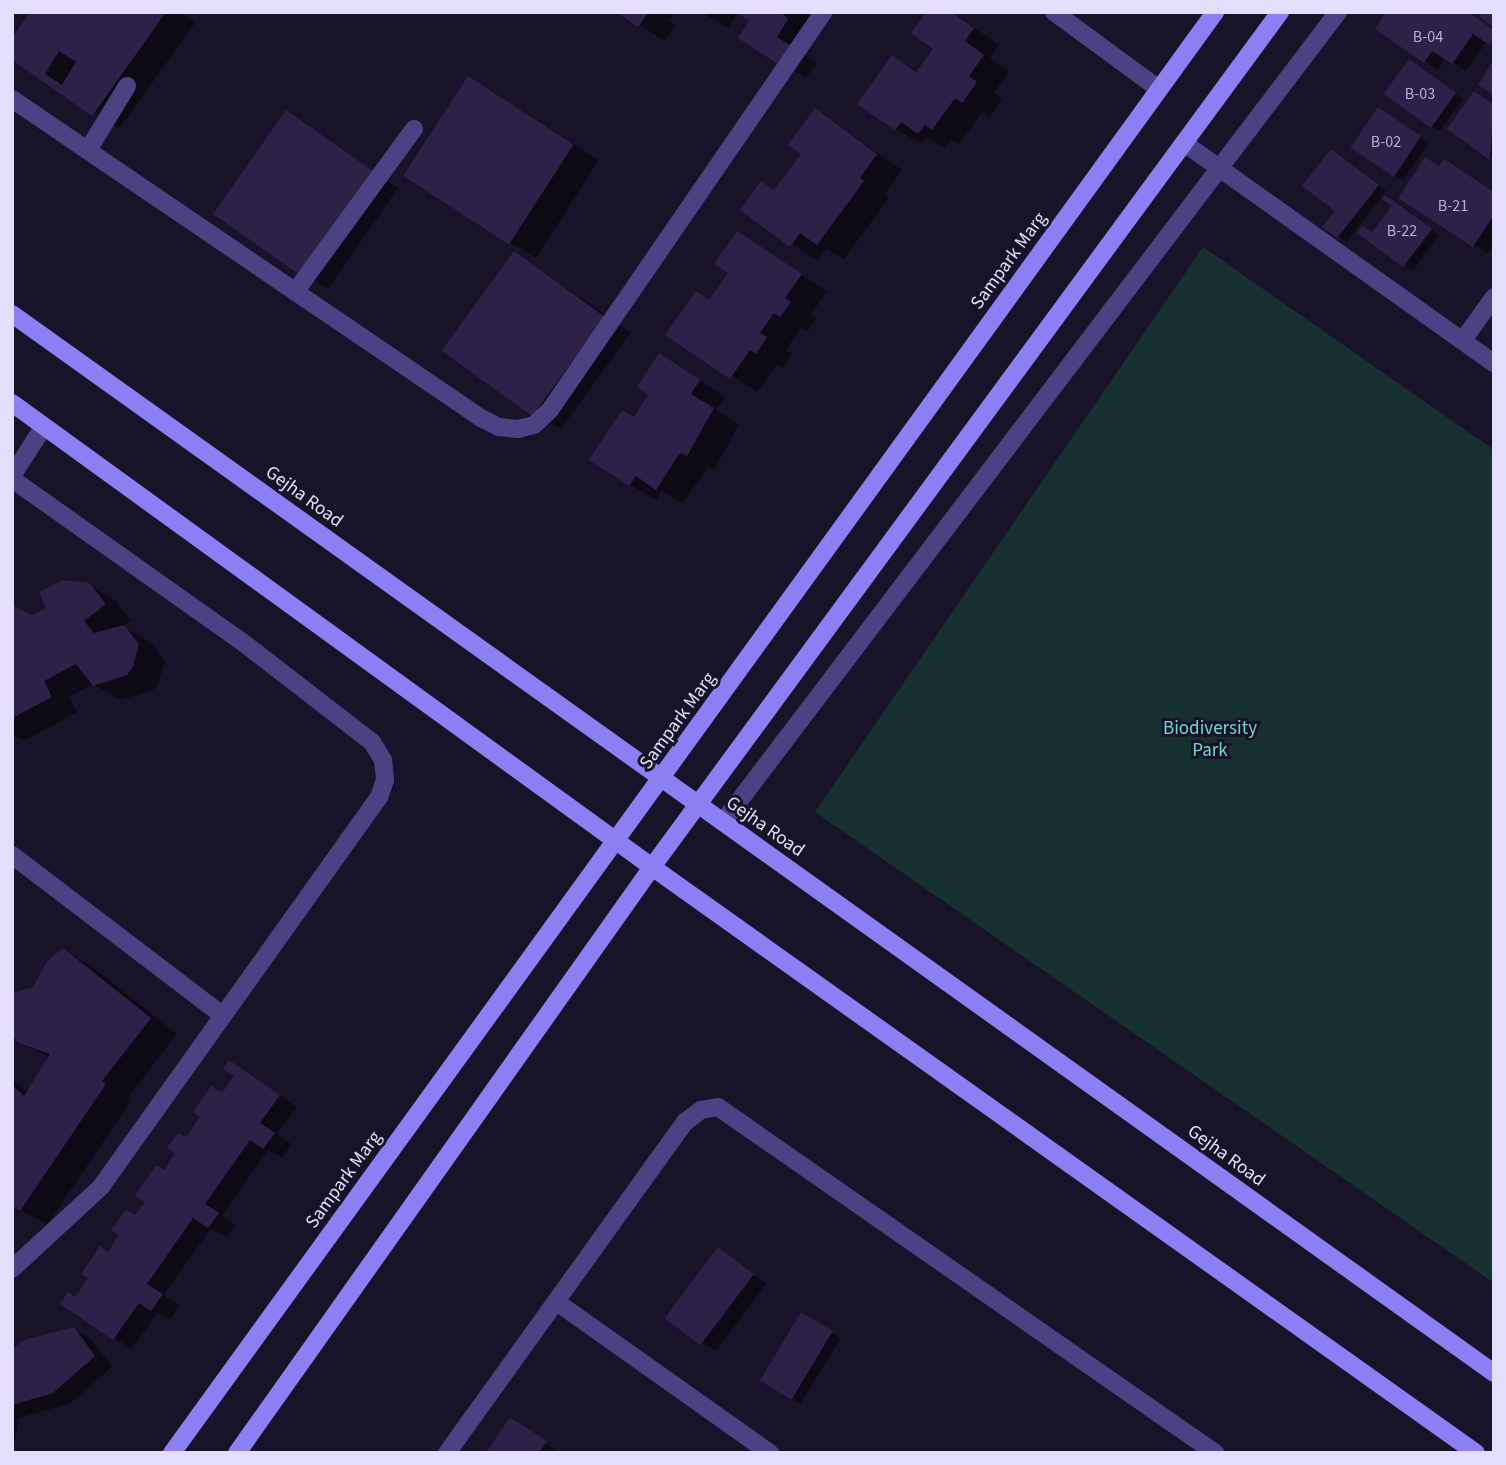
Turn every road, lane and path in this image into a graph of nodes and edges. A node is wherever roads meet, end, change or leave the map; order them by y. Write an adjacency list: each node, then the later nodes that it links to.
1 (824, 12): 13 (street)
2 (1054, 12): 7 (street)
3 (1215, 12): 7 (street, Sampark Marg)
4 (1280, 12): 10 (street)
5 (1338, 12): 12 (street)
6 (127, 86): 11 (street)
7 (1160, 89): 21 (street, Sampark Marg)
8 (12, 99): 11 (street)
9 (414, 129): 13 (street)
10 (1184, 143): 12 (street); 22 (street)
11 (88, 150): 13 (street)
12 (1220, 166): 16 (street); 23 (street)
13 (295, 292)
14 (1494, 297): 16 (street)
15 (12, 314): 21 (street, Gejha Road)
16 (1463, 340): 17 (street)
17 (1494, 363)
18 (12, 403): 19 (street)
19 (44, 426): 20 (street); 24 (street)
20 (12, 478): 27 (street)
21 (661, 780): 22 (street, Gejha Road); 24 (street, Sampark Marg)
22 (698, 806): 23 (street, Gejha Road); 26 (street)
23 (723, 822): 30 (street, Gejha Road)
24 (616, 841): 26 (street); 31 (street, Sampark Marg)
25 (12, 855): 27 (street)
26 (652, 867): 32 (street); 36 (street)
27 (222, 1015): 28 (street)
28 (12, 1269)
29 (558, 1303): 33 (street); 34 (street); 35 (street)
30 (1494, 1373)
31 (172, 1453)
32 (237, 1453)
33 (447, 1453)
34 (770, 1453)
35 (1215, 1453)
36 (1476, 1453)

